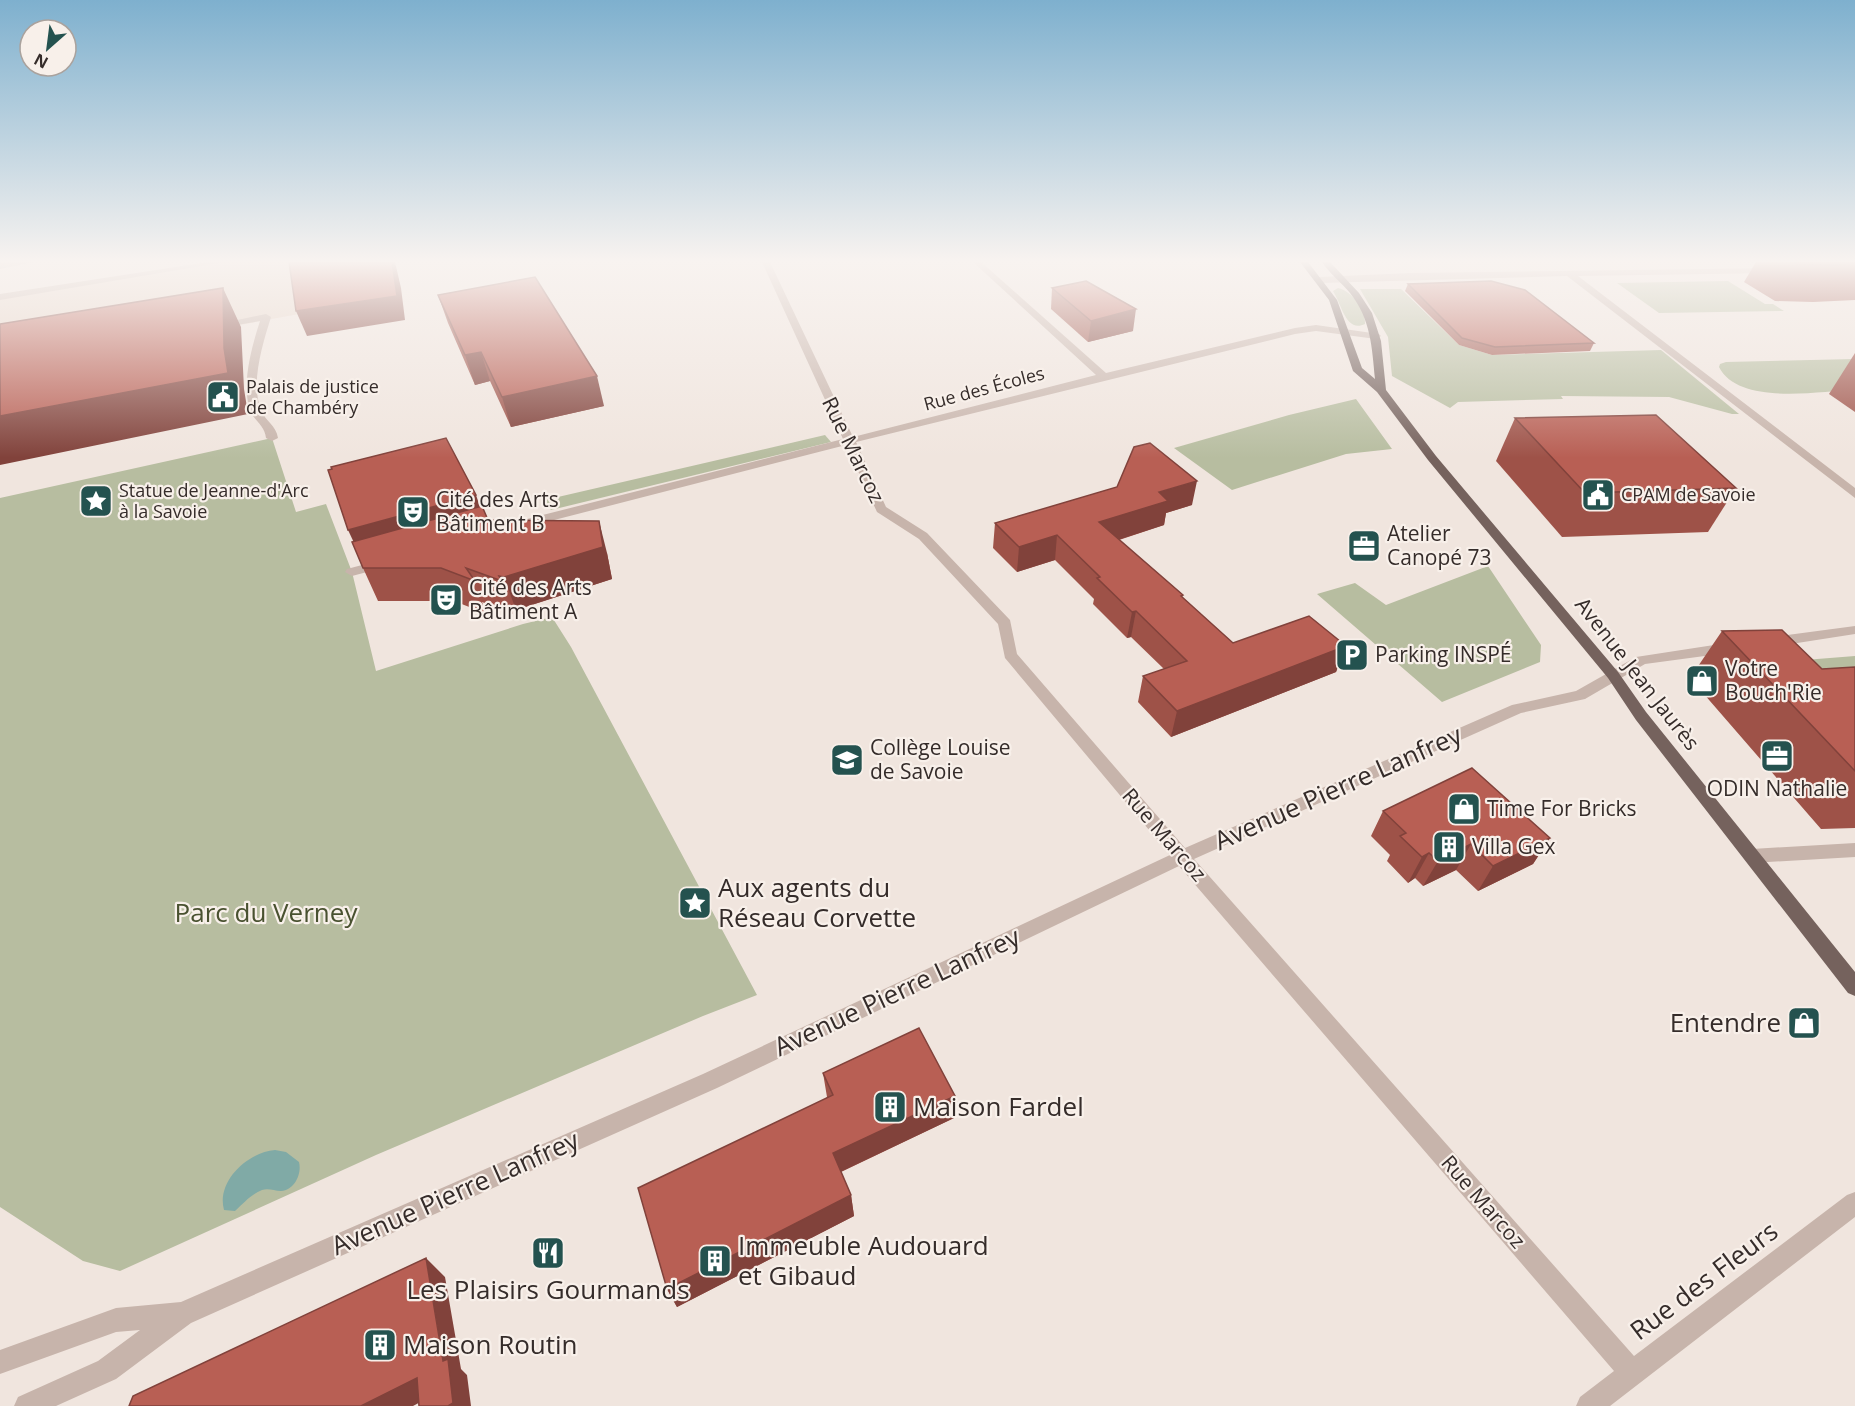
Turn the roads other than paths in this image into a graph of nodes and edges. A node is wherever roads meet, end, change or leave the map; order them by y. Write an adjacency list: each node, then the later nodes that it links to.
1 (263, 328): 11 (street)
2 (796, 328): 12 (street, Rue Marcoz)
3 (1050, 328): 9 (street)
4 (1343, 328): 7 (main road)
5 (1373, 328): 8 (main road)
6 (1639, 328): 13 (street)
7 (1344, 331): 8 (street, Rue des Écoles); 9 (street, Rue des Écoles); 10 (main road, Avenue Jean Jaurès)
8 (1376, 336): 10 (main road)
9 (1102, 375): 12 (street, Rue des Écoles)
10 (1381, 390): 20 (main road, Avenue Jean Jaurès)
11 (272, 438)
12 (848, 443): 14 (street, Rue des Écoles); 23 (street, Rue Marcoz)
13 (1855, 494)
14 (507, 528)
15 (396, 559): 16 (street)
16 (352, 572)
17 (1855, 630): 18 (street)
18 (1759, 644)
19 (1737, 647): 20 (street, Avenue Pierre Lanfrey)
20 (1613, 675): 22 (main road, Avenue Jean Jaurès); 23 (street, Avenue Pierre Lanfrey)
21 (1855, 850): 22 (street)
22 (1752, 856): 24 (main road, Avenue Jean Jaurès)
23 (1182, 857): 26 (street, Avenue Pierre Lanfrey); 28 (street, Rue Marcoz)
24 (1855, 987)
25 (1855, 1203): 28 (street, Rue des Fleurs)
26 (182, 1314): 27 (street, Avenue Pierre Lanfrey); 29 (street, Avenue Pierre Lanfrey)
27 (0, 1362)
28 (1631, 1372): 30 (street, Rue des Fleurs)
29 (27, 1406)
30 (1589, 1406)

